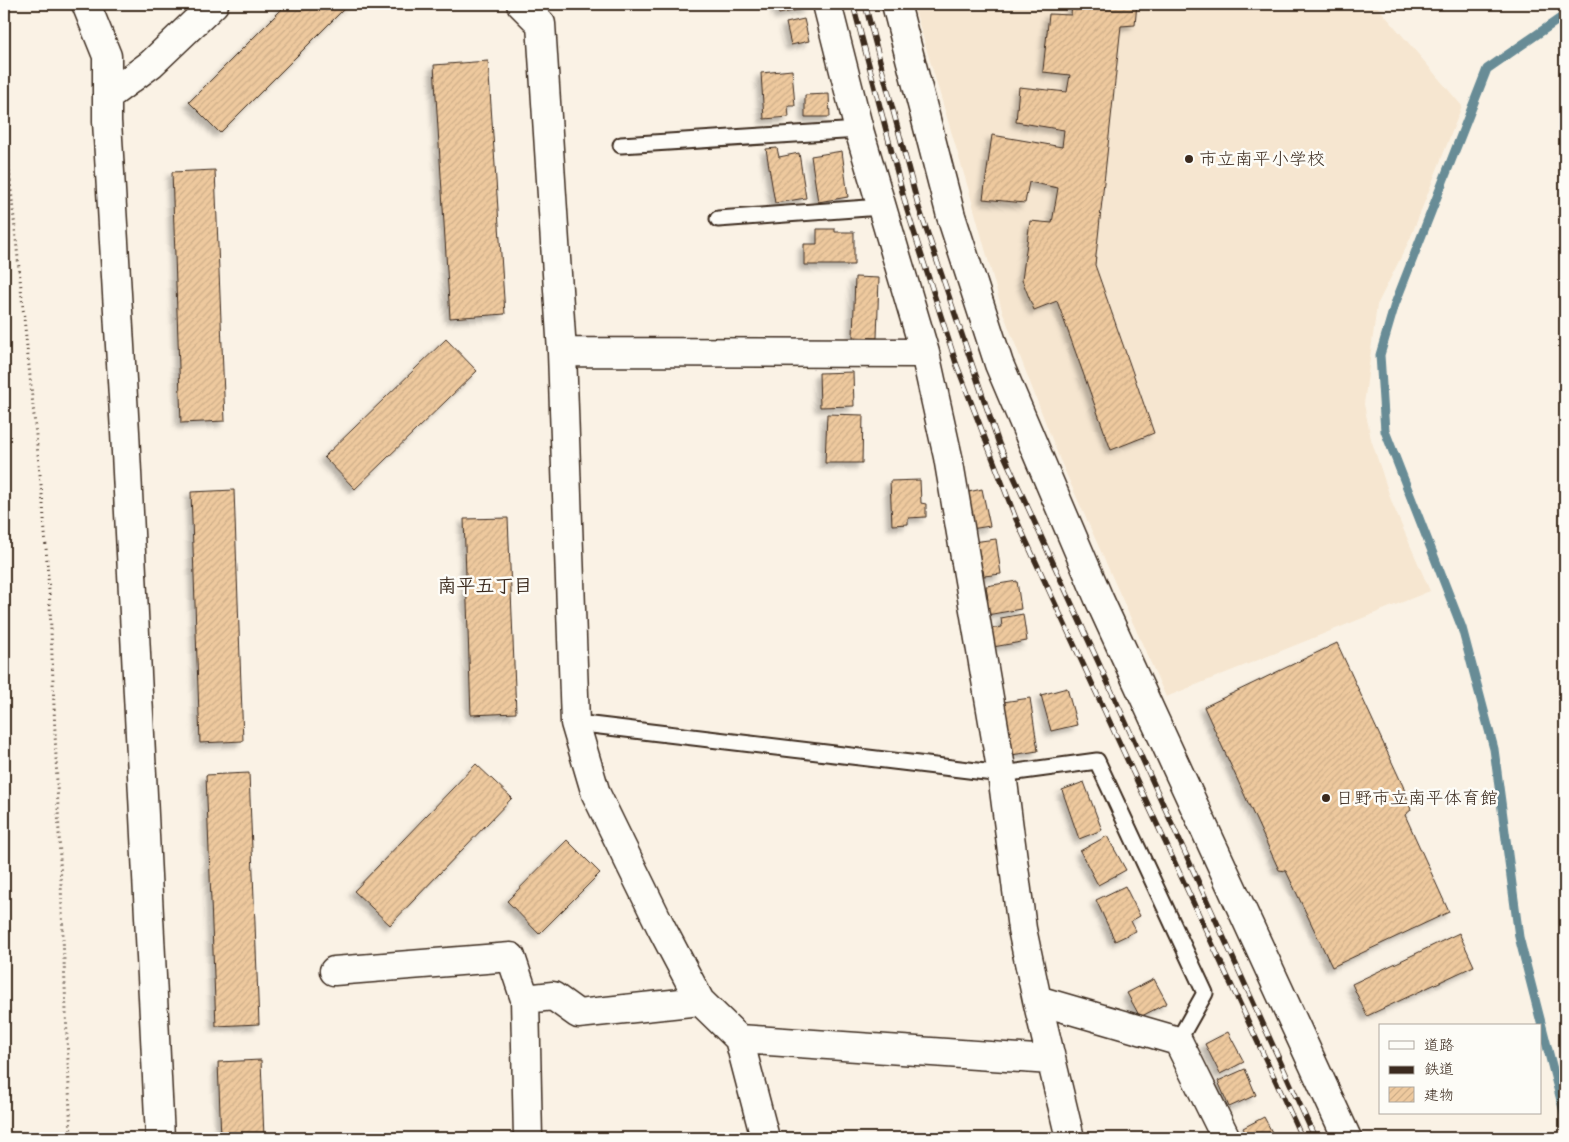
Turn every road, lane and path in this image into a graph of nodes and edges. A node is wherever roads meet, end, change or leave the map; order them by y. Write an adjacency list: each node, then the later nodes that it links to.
1 (86, 4): 6 (street)
2 (214, 4): 6 (street)
3 (521, 4): 12 (street)
4 (826, 4): 8 (street)
5 (896, 4): 29 (street)
6 (108, 96): 24 (street)
7 (4, 121): 23 (path)
8 (859, 130): 9 (lane); 10 (street)
9 (621, 145)
10 (881, 207): 11 (lane); 13 (street)
11 (718, 219)
12 (562, 352): 13 (street); 14 (street)
13 (925, 353): 15 (street)
14 (575, 723): 15 (lane); 19 (street)
15 (1002, 774): 18 (street); 21 (lane)
16 (334, 971): 17 (street)
17 (525, 999): 19 (street); 25 (street)
18 (1037, 1000): 21 (street); 22 (street)
19 (700, 1001): 20 (street)
20 (739, 1039): 22 (street); 26 (street)
21 (1178, 1041): 28 (street)
22 (1051, 1060): 27 (street)
23 (71, 1138)
24 (160, 1138)
25 (528, 1138)
26 (765, 1138)
27 (1070, 1138)
28 (1226, 1138)
29 (1347, 1138)

